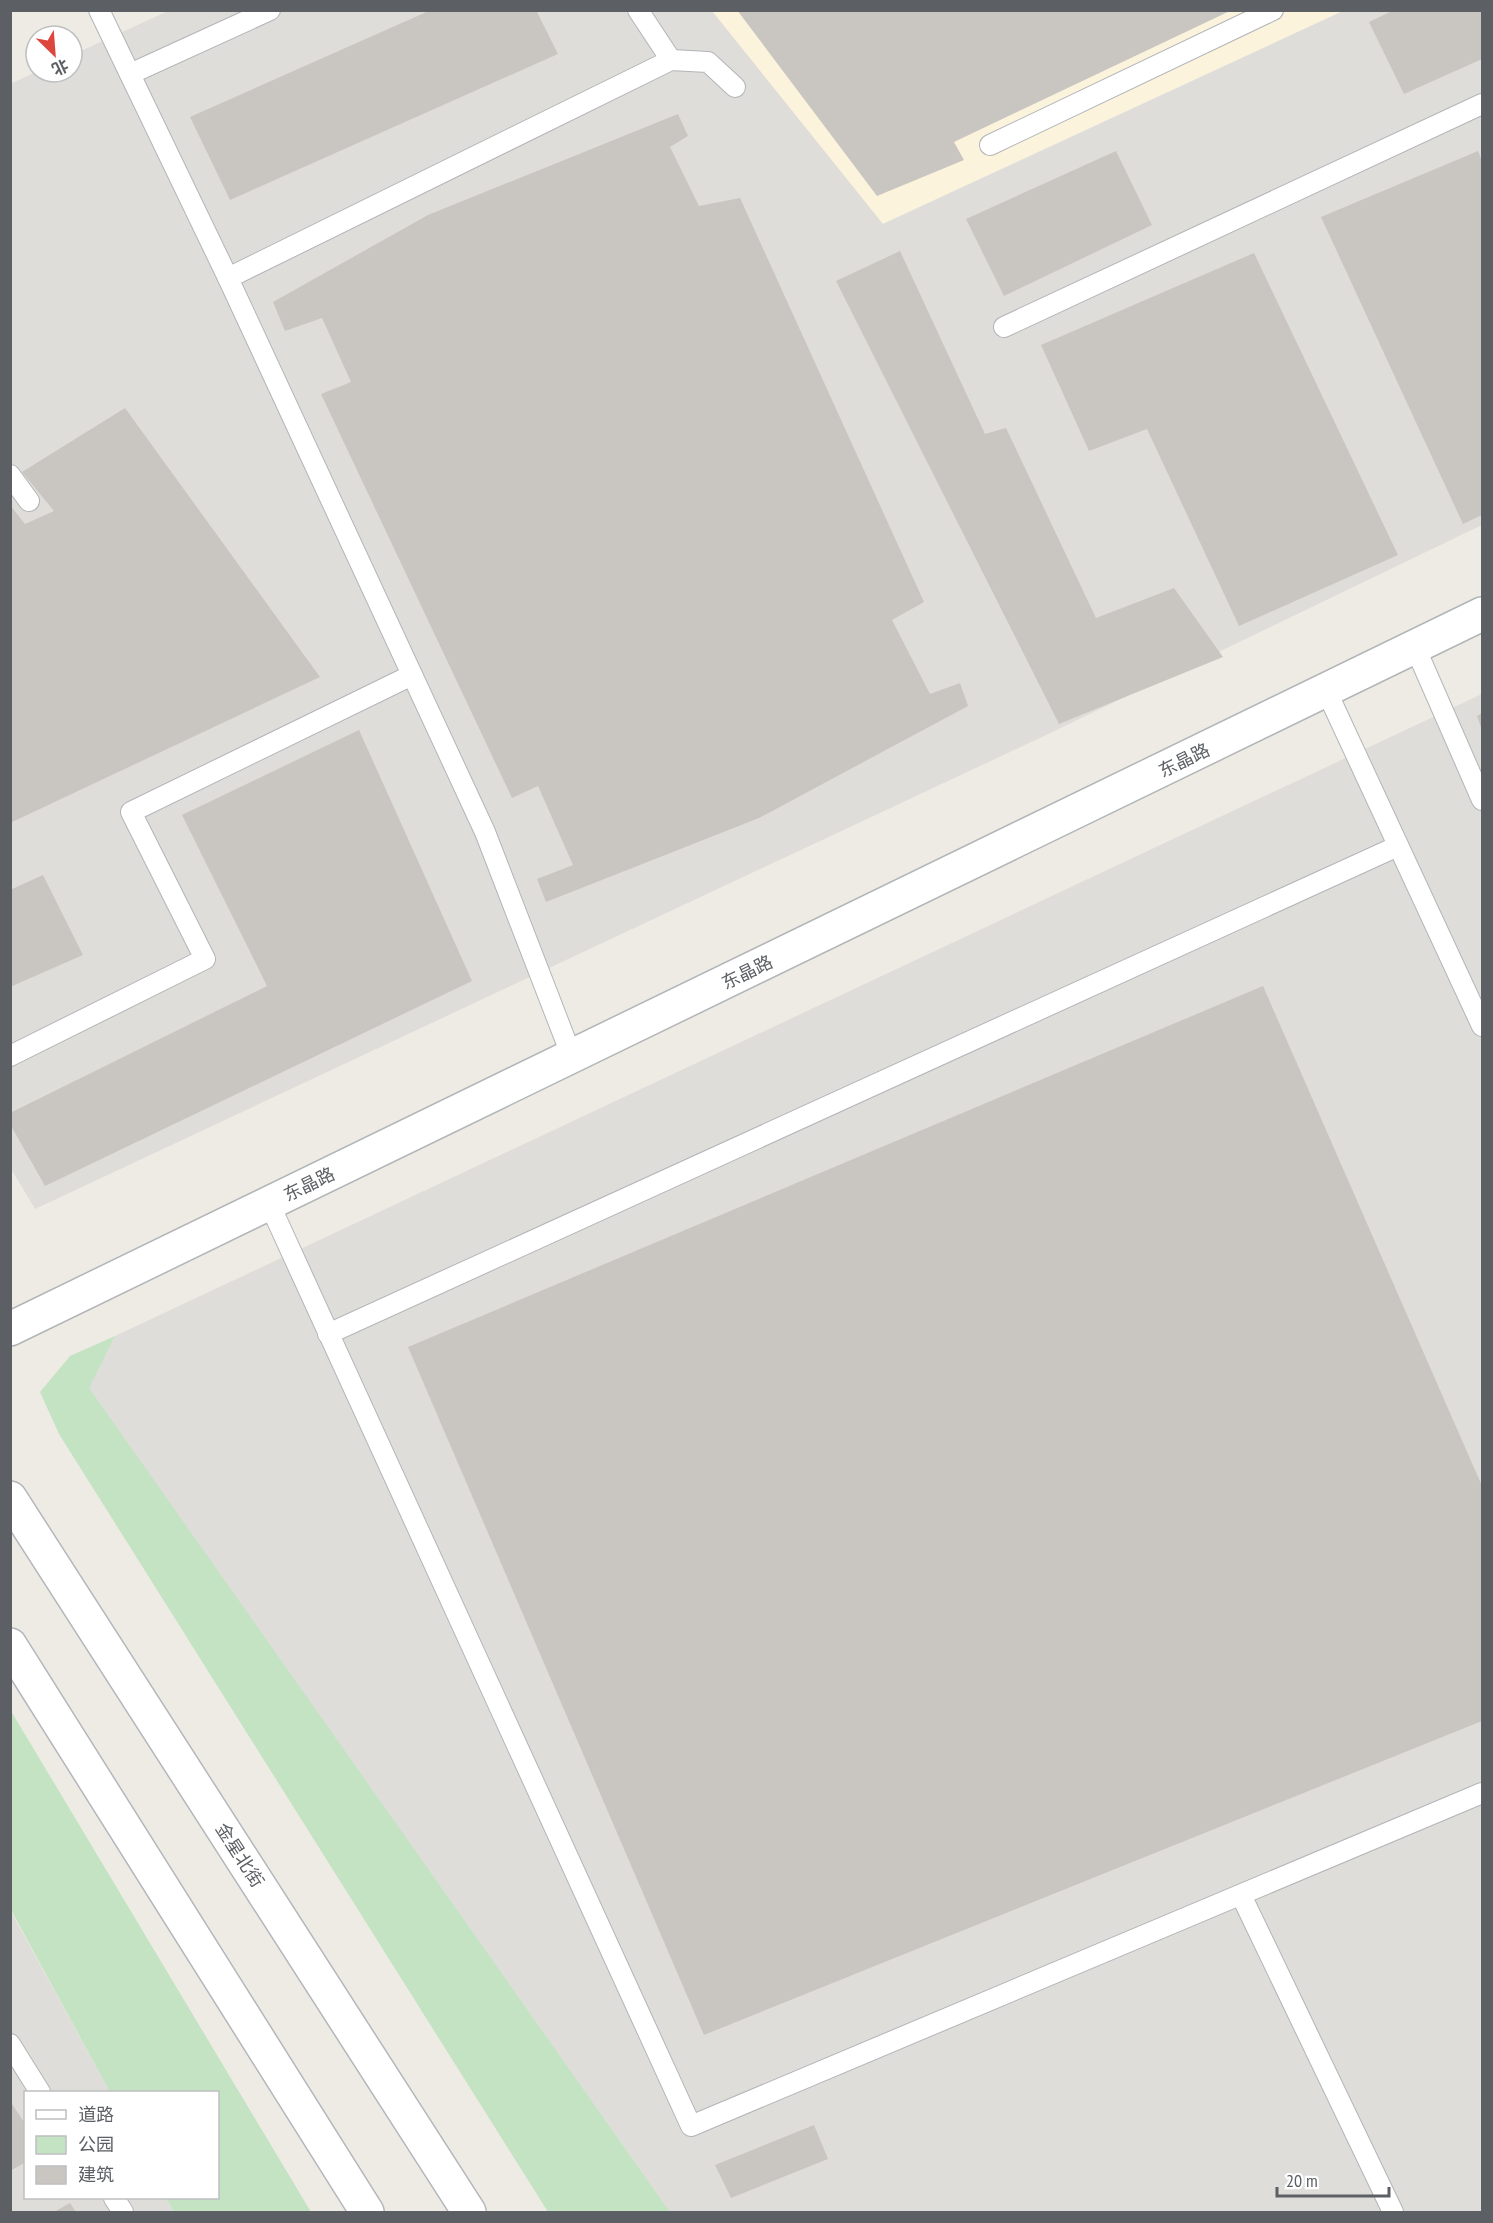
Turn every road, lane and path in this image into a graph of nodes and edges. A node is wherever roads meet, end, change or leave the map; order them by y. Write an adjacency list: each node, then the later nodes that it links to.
1 (99, 10): 6 (lane)
2 (270, 10): 6 (lane)
3 (638, 10): 5 (lane)
4 (1273, 10): 9 (lane)
5 (671, 60): 7 (lane); 10 (lane)
6 (130, 74): 10 (lane)
7 (735, 87)
8 (1482, 104): 11 (lane)
9 (990, 145)
10 (228, 278): 16 (lane)
11 (1004, 327)
12 (10, 475): 13 (lane)
13 (28, 501)
14 (1482, 614): 15 (street, 东晶路)
15 (1415, 647): 17 (street, 东晶路); 18 (lane)
16 (412, 675): 22 (lane); 23 (lane)
17 (1326, 690): 20 (lane); 23 (street, 东晶路)
18 (1477, 778): 19 (lane)
19 (1482, 800)
20 (1398, 846): 21 (lane); 26 (lane)
21 (1482, 1026)
22 (10, 1056)
23 (572, 1057): 24 (street, 东晶路)
24 (269, 1203): 25 (street, 东晶路); 26 (lane)
25 (10, 1329)
26 (328, 1334): 30 (lane)
27 (10, 1498): 36 (street, 金星北街)
28 (10, 1645): 35 (street)
29 (1482, 1793): 30 (lane)
30 (1240, 1895): 37 (lane)
31 (10, 2044): 32 (lane)
32 (39, 2091)
33 (115, 2199): 34 (lane)
34 (123, 2212)
35 (367, 2212)
36 (469, 2212)
37 (1393, 2212)

